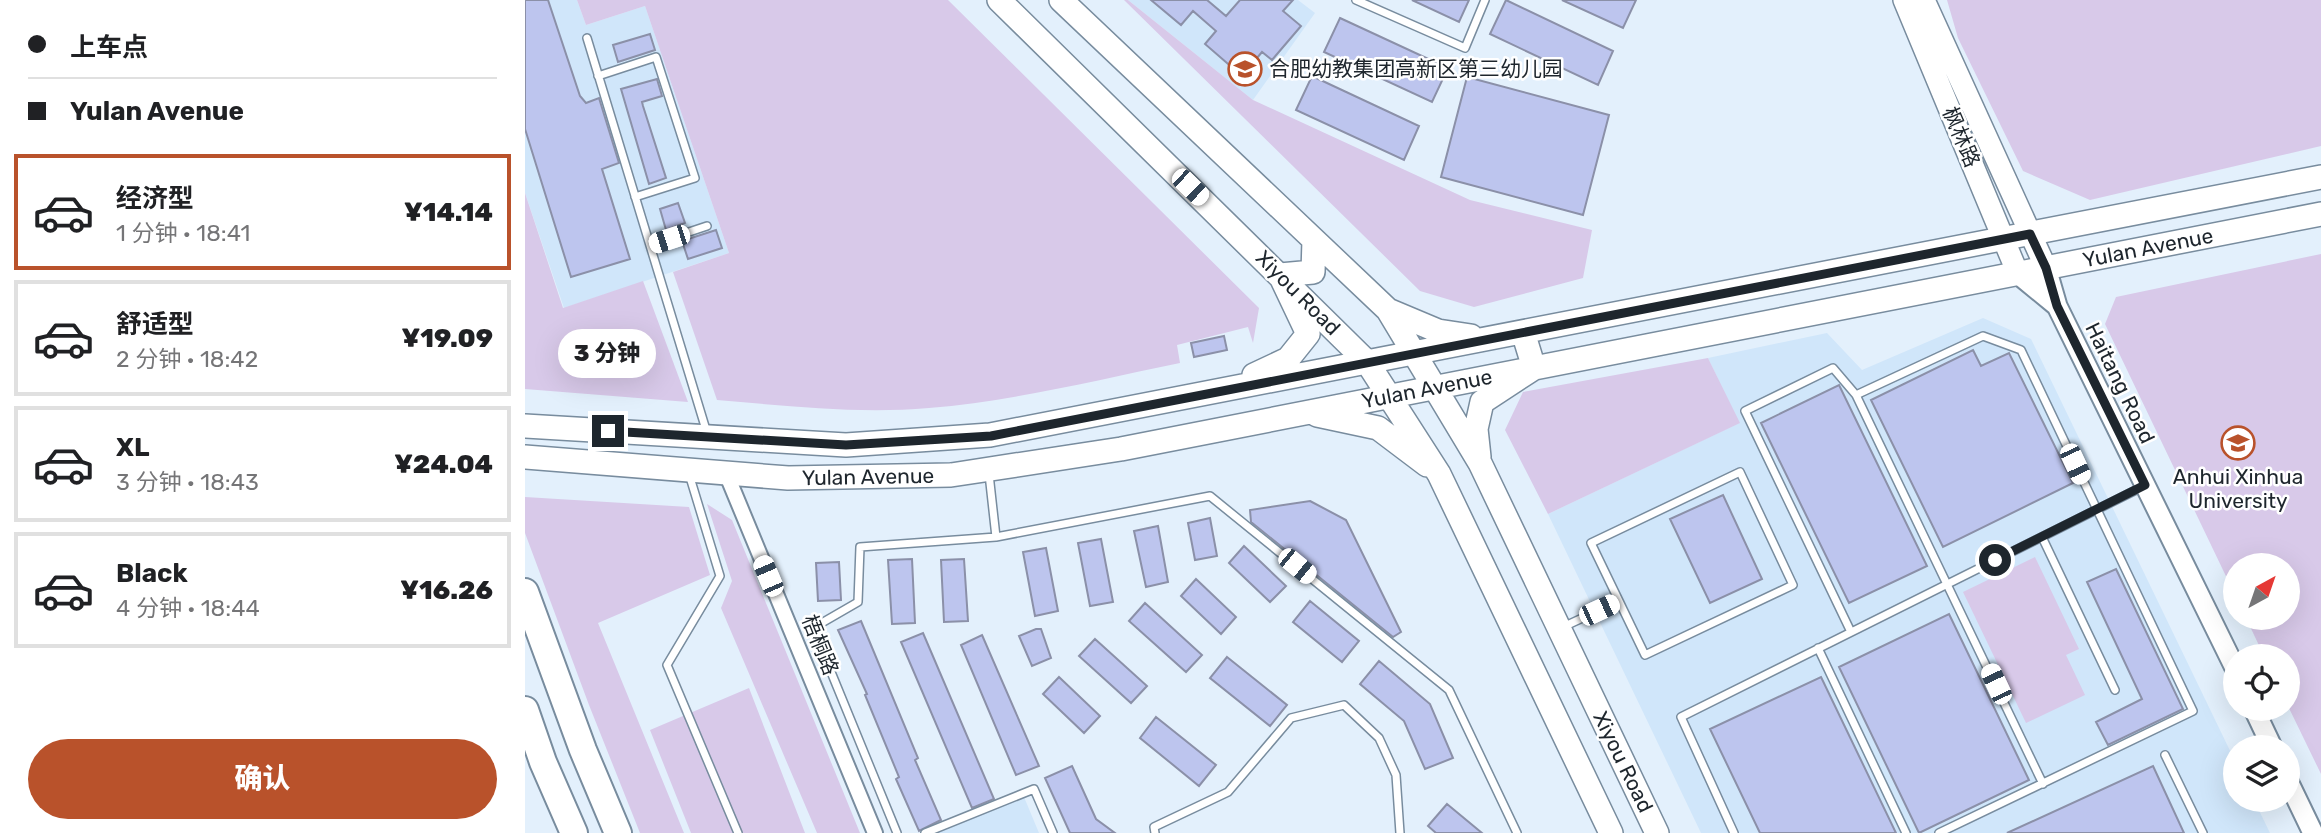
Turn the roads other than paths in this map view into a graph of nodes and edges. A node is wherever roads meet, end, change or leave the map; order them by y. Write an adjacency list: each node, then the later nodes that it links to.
1 (999, 0): 19 (main road, Xiyou Road)
2 (1061, 0): 15 (main road, Xiyou Road)
3 (1356, 0): 4 (lane)
4 (1485, 0)
5 (1904, 0): 14 (main road, 枫林路)
6 (1924, 0): 13 (main road)
7 (587, 38): 8 (lane)
8 (598, 76): 10 (lane); 10 (lane)
9 (2321, 177): 13 (main road, Yulan Avenue)
10 (635, 197): 16 (lane)
11 (2321, 214): 17 (main road, Yulan Avenue)
12 (707, 226): 16 (lane)
13 (2030, 234): 14 (main road, Yulan Avenue); 17 (main road)
14 (2003, 239): 18 (main road, 枫林路); 22 (main road, Yulan Avenue)
15 (1314, 240): 19 (main road); 21 (main road, Xiyou Road)
16 (650, 245): 35 (lane)
17 (2046, 268): 18 (main road, Yulan Avenue); 20 (street)
18 (2018, 274): 20 (street); 26 (main road, Yulan Avenue)
19 (1280, 275): 25 (main road, Xiyou Road); 29 (main road)
20 (2057, 306): 42 (street, Haitang Road)
21 (1388, 310): 23 (main road); 24 (main road, Xiyou Road)
22 (1523, 332): 23 (main road, Yulan Avenue); 26 (main road)
23 (1490, 339): 24 (main road, Yulan Avenue)
24 (1414, 353): 25 (main road, Yulan Avenue); 28 (main road, Xiyou Road)
25 (1367, 362): 27 (main road, Yulan Avenue); 31 (main road, Xiyou Road)
26 (1534, 368): 28 (main road, Yulan Avenue); 37 (main road)
27 (1256, 384): 29 (main road, Yulan Avenue); 33 (main road)
28 (1435, 388): 31 (main road, Yulan Avenue); 37 (main road, Xiyou Road)
29 (1221, 391): 35 (main road, Yulan Avenue)
30 (1856, 395): 43 (lane); 46 (lane); 50 (lane)
31 (1389, 397): 32 (main road, Yulan Avenue); 41 (main road, Xiyou Road)
32 (1307, 412): 33 (main road, Yulan Avenue); 41 (main road)
33 (1263, 421): 39 (main road, Yulan Avenue)
34 (529, 427): 35 (main road, Yulan Avenue)
35 (708, 437)
36 (530, 457): 38 (main road, Yulan Avenue)
37 (1480, 463): 49 (main road, Xiyou Road)
38 (688, 470): 40 (main road, Yulan Avenue); 60 (lane)
39 (988, 470): 40 (main road, Yulan Avenue); 44 (lane)
40 (726, 473): 61 (street, 梧桐路)
41 (1439, 474): 68 (main road, Xiyou Road)
42 (2145, 485): 43 (lane); 51 (street, Haitang Road)
43 (2096, 510): 45 (lane); 56 (lane)
44 (996, 537): 62 (lane); 67 (lane)
45 (2042, 537): 46 (lane); 53 (lane)
46 (1948, 584): 50 (lane); 56 (lane)
47 (525, 592): 59 (highway)
48 (1619, 601): 48 (lane); 49 (lane)
49 (1559, 628): 69 (main road, Xiyou Road)
50 (1851, 632): 52 (lane)
51 (2223, 644)
52 (1818, 648): 70 (lane); 71 (lane)
53 (2115, 690)
54 (525, 710): 58 (highway)
55 (2165, 755): 73 (lane)
56 (2043, 784): 72 (lane)
57 (2300, 806): 74 (street)
58 (573, 833)
59 (618, 833)
60 (738, 833)
61 (875, 833)
62 (897, 833)
63 (925, 833): 64 (lane)
64 (1053, 833)
65 (1155, 833): 66 (lane)
66 (1400, 833)
67 (1517, 833)
68 (1611, 833)
69 (1657, 833)
70 (1734, 833)
71 (1906, 833)
72 (1939, 833)
73 (2203, 833)
74 (2313, 833)

